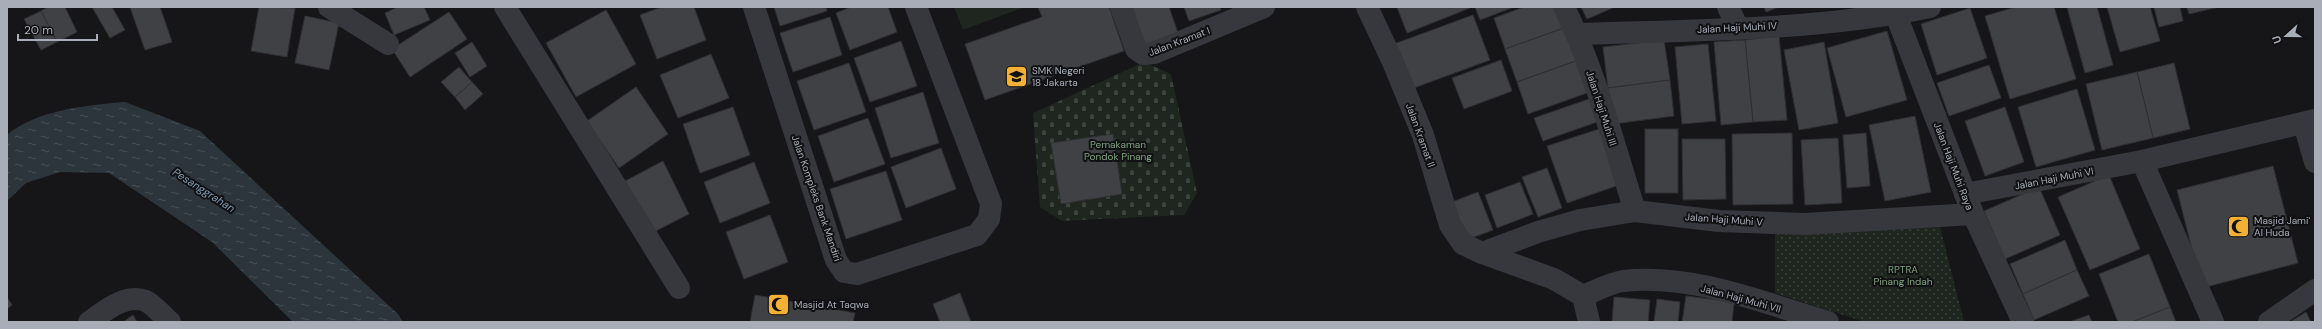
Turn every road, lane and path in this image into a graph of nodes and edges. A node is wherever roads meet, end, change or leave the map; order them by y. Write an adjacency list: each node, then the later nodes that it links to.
1 (329, 7): 14 (street)
2 (505, 7): 21 (street)
3 (754, 7): 4 (street, Jalan Kompleks Bank Mandiri)
4 (916, 7)
5 (1122, 7): 6 (street, Jalan Kramat I)
6 (1264, 7)
7 (1367, 7): 20 (street, Jalan Kramat II)
8 (1564, 7): 13 (street, Jalan Haji Muhi III)
9 (1728, 7): 12 (street)
10 (1930, 7): 11 (street, Jalan Haji Muhi IV)
11 (1895, 11): 12 (street, Jalan Haji Muhi IV); 18 (street, Jalan Haji Muhi Raya)
12 (1738, 28): 13 (street, Jalan Haji Muhi IV)
13 (1577, 34): 19 (street, Jalan Haji Muhi III)
14 (388, 44)
15 (2309, 122): 16 (street, Jalan Haji Muhi VI); 17 (street)
16 (2142, 160): 18 (street, Jalan Haji Muhi VI); 29 (street)
17 (2315, 162)
18 (1969, 204): 19 (street, Jalan Haji Muhi V); 28 (street, Jalan Haji Muhi Raya)
19 (1635, 211): 20 (street, Jalan Haji Muhi V)
20 (1482, 253): 23 (street, Jalan Kramat II)
21 (679, 288)
22 (2315, 290): 30 (street)
23 (1583, 296): 26 (street); 27 (street, Jalan Haji Muhi VII)
24 (88, 322): 25 (street)
25 (170, 322)
26 (1589, 322)
27 (1828, 322)
28 (2023, 322)
29 (2213, 322)
30 (2270, 322)

